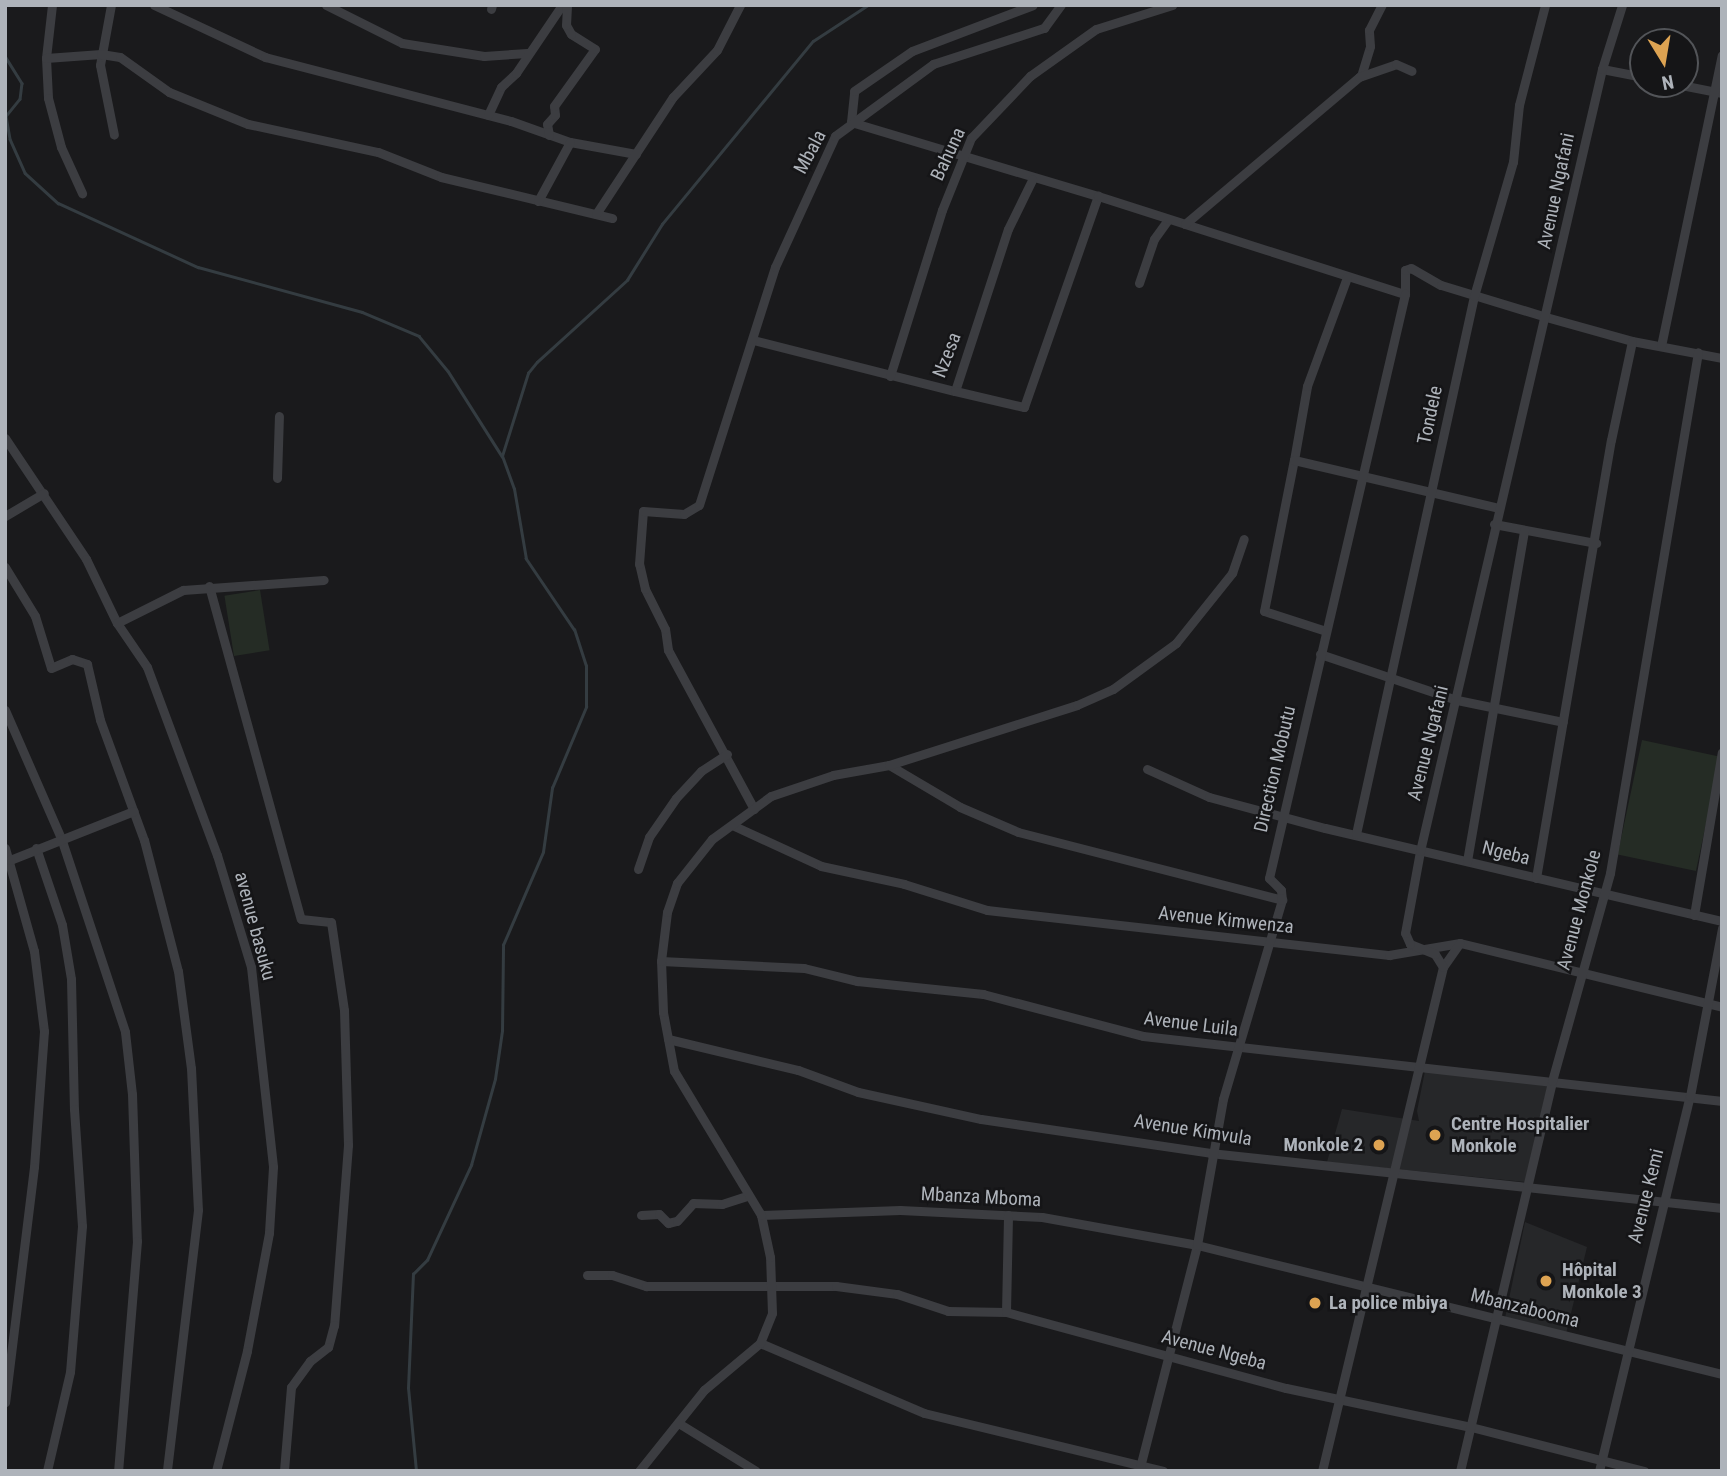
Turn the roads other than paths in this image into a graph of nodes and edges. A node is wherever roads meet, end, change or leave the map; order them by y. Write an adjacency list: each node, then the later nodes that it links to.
1 (52, 5): 16 (street)
2 (111, 5): 14 (street)
3 (154, 5): 23 (street)
4 (326, 5): 13 (street)
5 (565, 5): 13 (street); 26 (street)
6 (740, 5): 28 (street)
7 (1033, 5): 24 (street, Mbala)
8 (1061, 5): 24 (street)
9 (1172, 5): 29 (street, Bahuna)
10 (1382, 5): 20 (street)
11 (1545, 5): 41 (street, Tondele)
12 (1622, 5): 17 (street, Avenue Ngafani)
13 (527, 53): 23 (street)
14 (101, 54): 16 (street); 25 (street); 33 (street)
15 (1722, 55): 22 (street)
16 (46, 58): 31 (street)
17 (1602, 69): 19 (street); 42 (street, Avenue Ngafani)
18 (1412, 71): 20 (street)
19 (1629, 74)
20 (1361, 76): 37 (street)
21 (1699, 88): 22 (street)
22 (1717, 92): 45 (street)
23 (488, 115): 26 (street)
24 (851, 122): 29 (street); 43 (street, Mbala)
25 (114, 135)
26 (549, 135): 27 (street)
27 (570, 142): 28 (street); 33 (street)
28 (636, 154): 34 (street)
29 (964, 156): 30 (street); 48 (street, Bahuna)
30 (1032, 180): 32 (street); 49 (street, Nzesa)
31 (82, 193)
32 (1098, 196): 36 (street); 49 (street)
33 (538, 201): 34 (street)
34 (596, 214): 35 (street)
35 (612, 218)
36 (1167, 221): 37 (street); 39 (street)
37 (1185, 224): 38 (street)
38 (1347, 276): 40 (street); 52 (street)
39 (1139, 283)
40 (1405, 294): 41 (street, Direction Mobutu); 53 (street, Direction Mobutu)
41 (1474, 296): 42 (street); 56 (street, Tondele)
42 (1546, 317): 44 (street); 57 (street, Avenue Ngafani)
43 (753, 340): 48 (street, Nzesa); 75 (street, Mbala)
44 (1632, 341): 45 (street); 62 (street)
45 (1661, 346): 46 (street)
46 (1698, 352): 47 (street); 91 (street, Avenue Monkole)
47 (1722, 358)
48 (890, 376): 49 (street, Nzesa)
49 (955, 391)
50 (279, 416): 54 (street)
51 (5, 439): 55 (street, avenue basuku)
52 (1294, 460): 53 (street); 67 (street)
53 (1363, 476): 56 (street); 67 (street, Direction Mobutu)
54 (276, 478)
55 (44, 493): 58 (street); 66 (street, avenue basuku)
56 (1431, 493): 57 (street); 69 (street, Tondele)
57 (1498, 508): 59 (street, Avenue Ngafani)
58 (5, 516)
59 (1494, 524): 60 (street); 70 (street, Avenue Ngafani)
60 (1524, 530): 62 (street); 72 (street)
61 (1244, 539): 76 (street)
62 (1596, 543): 73 (street)
63 (5, 567): 79 (street)
64 (324, 580): 65 (street)
65 (209, 586): 66 (street); 139 (street)
66 (117, 623): 138 (street, avenue basuku)
67 (1326, 631): 68 (street, Direction Mobutu)
68 (1320, 654): 69 (street); 80 (street, Direction Mobutu)
69 (1388, 677): 70 (street); 82 (street, Tondele)
70 (1457, 700): 72 (street); 86 (street, Avenue Ngafani)
71 (5, 710): 83 (street)
72 (1493, 710): 73 (street); 88 (street)
73 (1563, 722): 90 (street)
74 (1722, 752): 93 (street)
75 (727, 754): 78 (street); 89 (street)
76 (889, 765): 78 (street); 92 (street)
77 (1147, 769): 80 (street, Ngeba)
78 (754, 809): 81 (street)
79 (134, 811): 83 (street); 137 (street)
80 (1282, 817): 82 (street, Ngeba); 92 (street, Direction Mobutu)
81 (732, 825): 96 (street, Avenue Kimwenza); 99 (street)
82 (1356, 834): 86 (street, Ngeba)
83 (61, 838): 85 (street); 136 (street)
84 (5, 848): 87 (street)
85 (36, 848): 87 (street); 135 (street)
86 (1420, 851): 88 (street, Ngeba); 98 (street, Avenue Ngafani)
87 (10, 860): 130 (street)
88 (1467, 861): 90 (street, Ngeba)
89 (638, 869)
90 (1536, 878): 91 (street, Ngeba)
91 (1605, 891): 93 (street, Ngeba); 101 (street, Avenue Monkole)
92 (1282, 900): 96 (street)
93 (1694, 915): 94 (street, Ngeba)
94 (1722, 921)
95 (1722, 928): 102 (street, Avenue Kemi)
96 (1270, 943): 98 (street, Avenue Kimwenza); 105 (street)
97 (1460, 943): 98 (street, Avenue Kimwenza); 100 (street); 101 (street, Avenue Kimwenza)
98 (1422, 950): 100 (street, Avenue Ngafani)
99 (661, 961): 104 (street); 105 (street, Avenue Luila)
100 (1443, 967): 106 (street)
101 (1581, 972): 102 (street, Avenue Kimwenza); 107 (street, Avenue Monkole)
102 (1706, 1003): 103 (street, Avenue Kimwenza); 108 (street, Avenue Kemi)
103 (1722, 1007)
104 (668, 1039): 110 (street, Avenue Kimvula); 113 (street)
105 (1238, 1047): 106 (street, Avenue Luila); 110 (street)
106 (1418, 1069): 107 (street, Avenue Luila); 111 (street)
107 (1552, 1081): 108 (street, Avenue Luila); 112 (street, Avenue Monkole)
108 (1690, 1096): 109 (street, Avenue Luila); 114 (street, Avenue Kemi)
109 (1722, 1101)
110 (1210, 1153): 111 (street, Avenue Kimvula); 119 (street)
111 (1395, 1172): 112 (street, Avenue Kimvula); 122 (street)
112 (1526, 1187): 114 (street, Avenue Kimvula); 124 (street, Avenue Monkole)
113 (749, 1195): 116 (street); 117 (street)
114 (1662, 1201): 115 (street, Avenue Kimvula); 126 (street, Avenue Kemi)
115 (1722, 1208)
116 (641, 1214)
117 (761, 1215): 118 (street, Mbanza Mboma); 121 (street)
118 (1008, 1215): 119 (street, Mbanza Mboma); 123 (street)
119 (1197, 1245): 122 (street, Mbanzabooma); 127 (street)
120 (587, 1275): 121 (street, Avenue Ngeba)
121 (774, 1288): 123 (street, Avenue Ngeba); 125 (street)
122 (1365, 1289): 124 (street, Mbanzabooma); 129 (street)
123 (1006, 1312): 127 (street, Avenue Ngeba)
124 (1498, 1318): 126 (street, Mbanzabooma); 132 (street, Avenue Monkole)
125 (760, 1343): 131 (street); 134 (street)
126 (1629, 1352): 128 (street, Mbanzabooma); 133 (street, Avenue Kemi)
127 (1169, 1356): 129 (street, Avenue Ngeba); 134 (street)
128 (1722, 1374)
129 (1340, 1397): 132 (street, Avenue Ngeba); 143 (street)
130 (5, 1402)
131 (680, 1424): 140 (street); 141 (street)
132 (1471, 1427): 133 (street, Avenue Ngeba); 144 (street, Avenue Monkole)
133 (1600, 1466): 145 (street, Avenue Ngeba)
134 (1140, 1468): 142 (street)
135 (47, 1471)
136 (118, 1471)
137 (167, 1471)
138 (216, 1471)
139 (284, 1471)
140 (639, 1471)
141 (756, 1471)
142 (1163, 1471)
143 (1322, 1471)
144 (1460, 1471)
145 (1644, 1471)

